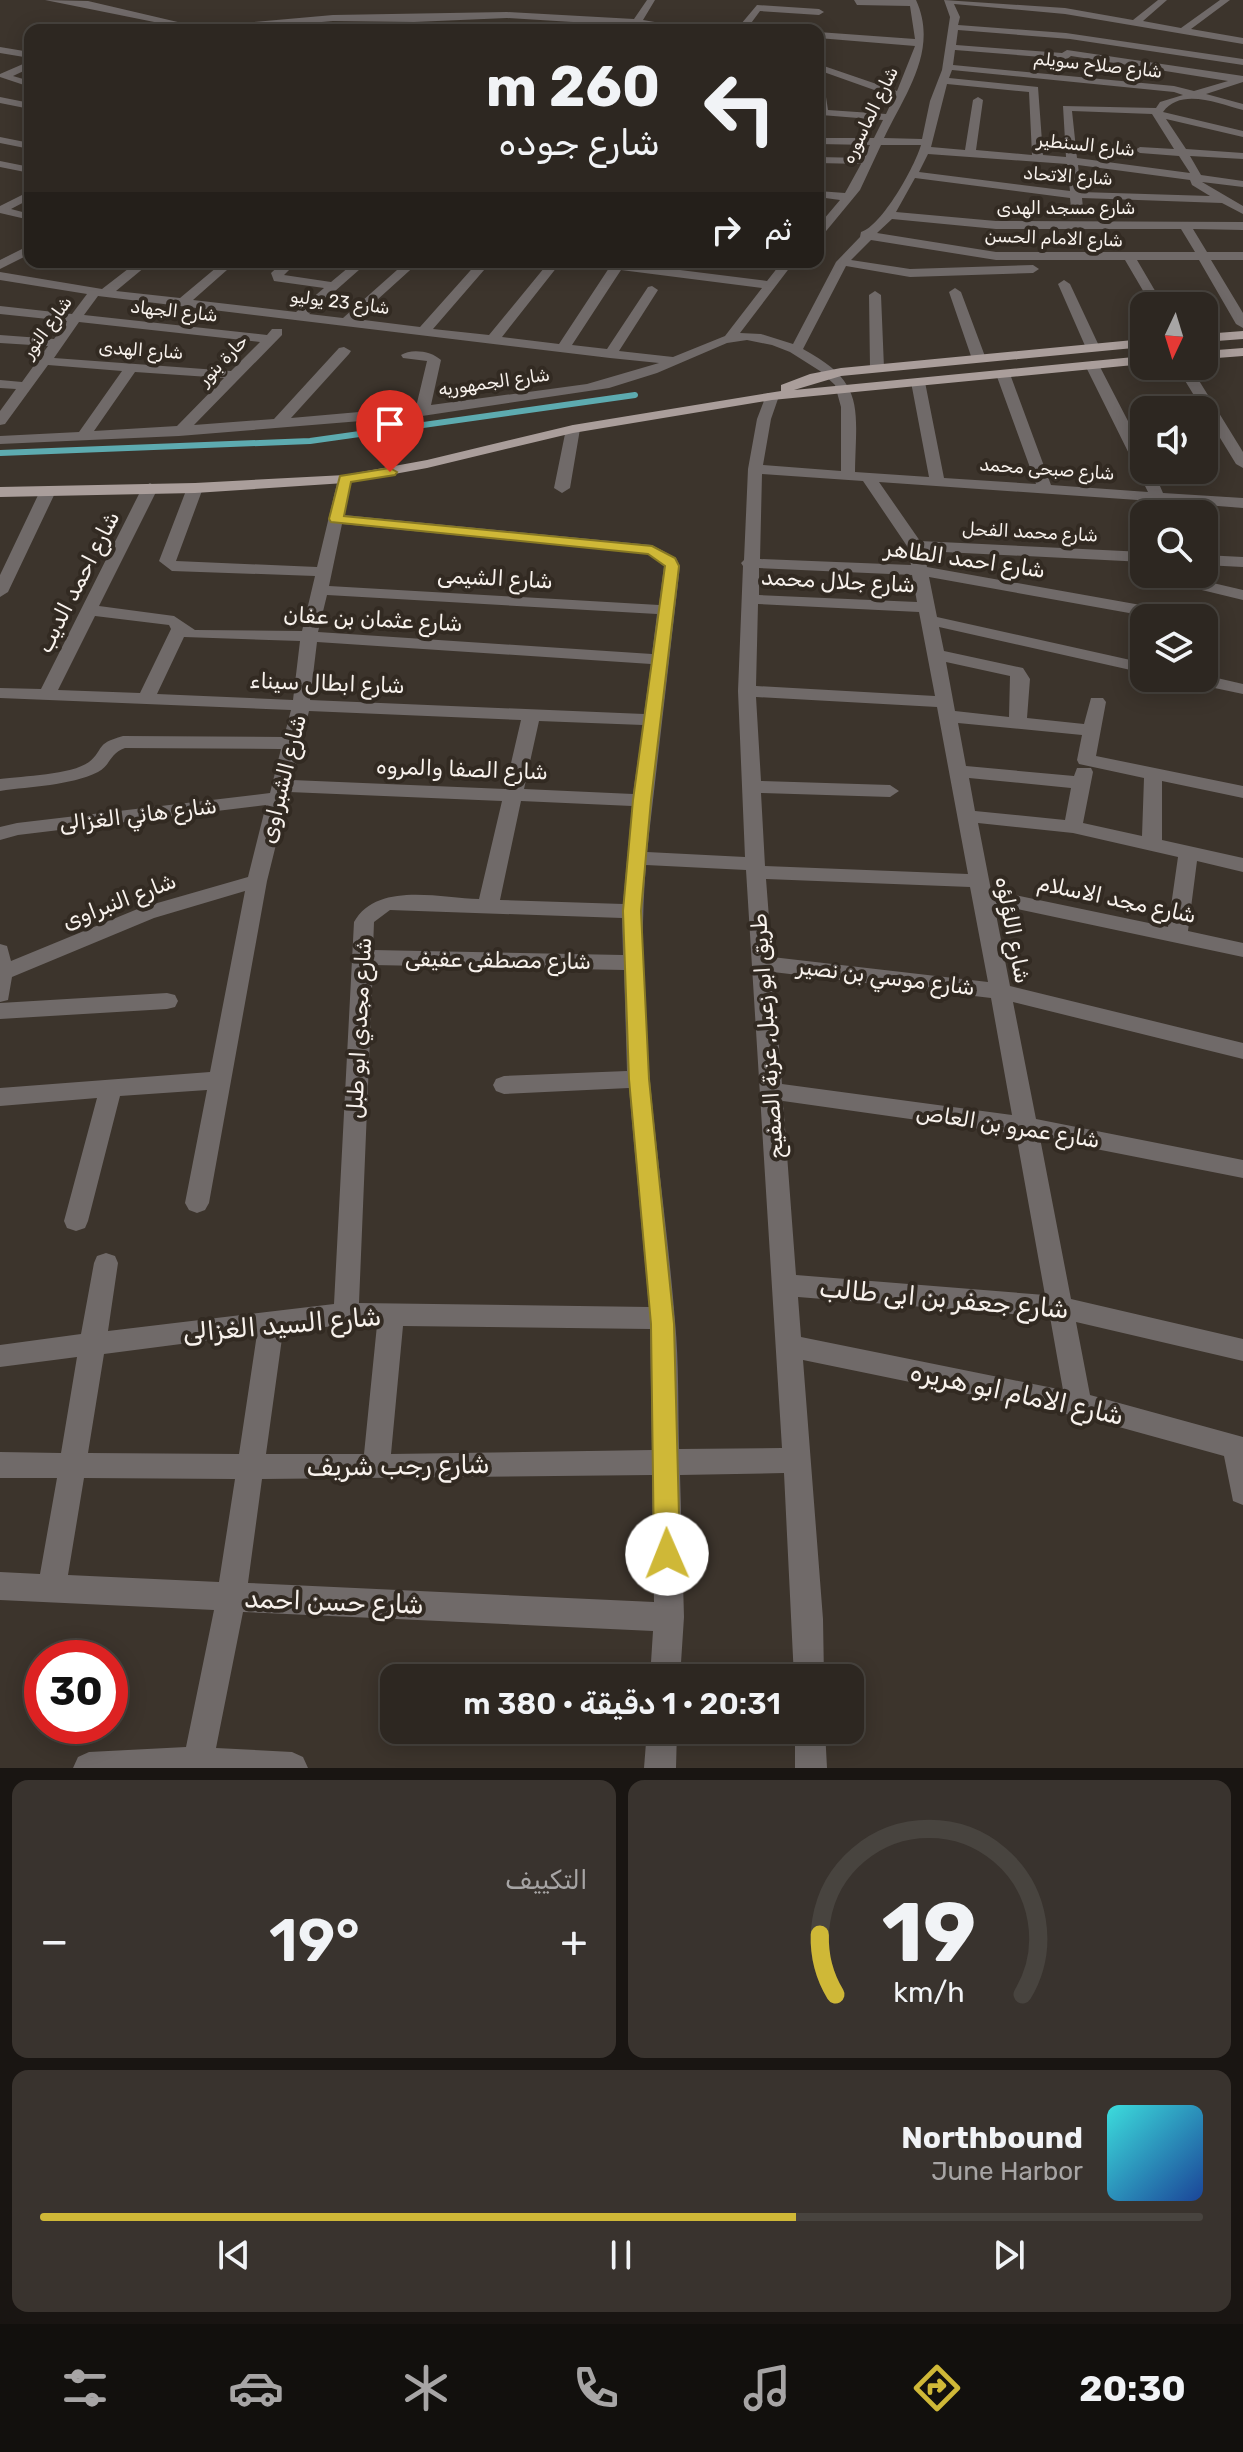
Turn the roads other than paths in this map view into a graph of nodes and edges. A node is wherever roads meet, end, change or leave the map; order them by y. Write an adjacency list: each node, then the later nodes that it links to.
1 (49, 0): 21 (street)
2 (651, 0): 19 (street)
3 (822, 0): 14 (street)
4 (1023, 0): 12 (street)
5 (1071, 0): 13 (street)
6 (1163, 0): 20 (street)
7 (1226, 0): 30 (street)
8 (948, 1): 12 (street); 29 (street)
9 (857, 2): 10 (street)
10 (913, 2): 35 (street)
11 (336, 3): 18 (street)
12 (1044, 4): 13 (street)
13 (1065, 11): 20 (street); 32 (street)
14 (819, 12): 27 (street); 28 (street)
15 (482, 15): 16 (street); 17 (street); 24 (street)
16 (388, 16): 18 (street); 23 (street)
17 (555, 16): 19 (street); 25 (street)
18 (333, 18): 22 (street)
19 (637, 22): 26 (street)
20 (1135, 23): 30 (street)
21 (179, 24)
22 (270, 24)
23 (377, 24)
24 (476, 24)
25 (548, 24)
26 (652, 24)
27 (745, 24)
28 (812, 24)
29 (954, 27): 32 (street); 36 (street)
30 (1183, 31): 34 (street)
31 (824, 35): 33 (street)
32 (1066, 37): 40 (street); 41 (street)
33 (857, 38): 35 (street); 38 (street)
34 (1241, 39): 41 (street)
35 (921, 42): 55 (street, شارع الماسوره)
36 (950, 47): 40 (street); 45 (street)
37 (0, 50): 39 (street)
38 (849, 50)
39 (24, 54)
40 (1067, 54): 47 (street); 49 (street)
41 (1215, 58): 43 (street); 47 (street)
42 (841, 61): 48 (street)
43 (1243, 62)
44 (24, 67): 52 (street)
45 (947, 67): 49 (street, شارع صلاح سويلم); 51 (street)
46 (824, 69): 48 (street)
47 (1197, 71): 50 (street)
48 (833, 72): 55 (street)
49 (1069, 78): 54 (street, شارع صلاح سويلم)
50 (1242, 80): 54 (street)
51 (944, 81): 69 (street); 74 (street)
52 (24, 82)
53 (1099, 92): 60 (street)
54 (1192, 93): 59 (street, شارع صلاح سويلم); 62 (street)
55 (899, 95): 63 (street, شارع الماسوره)
56 (978, 100): 72 (street)
57 (1, 101): 58 (street)
58 (24, 105)
59 (1243, 107)
60 (1099, 108): 62 (street); 77 (street)
61 (824, 112): 63 (street)
62 (1157, 113): 64 (street); 71 (street)
63 (890, 117): 67 (street, شارع الماسوره)
64 (1243, 134)
65 (0, 140): 68 (street)
66 (824, 141): 67 (street, شارع السنطير)
67 (879, 142): 69 (street, شارع السنطير); 76 (street, شارع الماسوره)
68 (24, 145)
69 (926, 146): 72 (street, شارع السنطير); 80 (street)
70 (1140, 150): 71 (street)
71 (1180, 151): 73 (street); 81 (street)
72 (970, 153): 74 (street, شارع السنطير)
73 (1243, 156)
74 (1038, 158): 77 (street, شارع السنطير)
75 (824, 160): 76 (street)
76 (868, 161): 86 (street, شارع الماسوره)
77 (1074, 161): 81 (street, شارع السنطير); 84 (street)
78 (0, 164): 79 (street)
79 (24, 169)
80 (911, 174): 88 (street, شارع الاتحاد); 93 (street)
81 (1196, 176): 82 (street, شارع السنطير); 87 (street)
82 (1243, 184)
83 (824, 195): 86 (street)
84 (1076, 195): 87 (street, شارع الاتحاد); 88 (street, شارع الاتحاد); 96 (street)
85 (24, 197): 89 (street)
86 (849, 197): 95 (street, شارع الماسوره)
87 (1224, 200): 90 (street)
88 (1021, 208): 93 (street, شارع مسجد الهدى); 96 (street, شارع مسجد الهدى)
89 (0, 210): 91 (street)
90 (1243, 211)
91 (24, 215)
92 (24, 215): 94 (street)
93 (889, 215): 99 (street)
94 (0, 225)
95 (824, 226)
96 (1078, 226): 97 (street, شارع مسجد الهدى)
97 (1185, 226): 98 (street, شارع مسجد الهدى); 102 (street)
98 (1243, 226)
99 (865, 235): 103 (street, شارع الامام الحسن); 104 (street)
100 (24, 252): 105 (street)
101 (1243, 256): 102 (street, شارع الامام الحسن)
102 (1203, 257): 103 (street, شارع الامام الحسن); 131 (street)
103 (1130, 258): 123 (street)
104 (842, 262): 116 (street); 143 (street)
105 (0, 265)
106 (135, 268): 124 (street, شارع النور)
107 (223, 268): 126 (street)
108 (285, 268): 120 (street)
109 (355, 268): 120 (street, حارة بنور)
110 (406, 268): 130 (street)
111 (480, 268): 132 (street)
112 (550, 268): 138 (street)
113 (616, 268): 141 (street)
114 (633, 268): 119 (street)
115 (783, 268): 119 (street)
116 (1062, 268)
117 (0, 276): 124 (street, شارع 23 يوليو)
118 (1064, 284): 142 (street)
119 (770, 285): 135 (street)
120 (334, 286): 128 (street, حارة بنور)
121 (652, 290): 146 (street)
122 (955, 292): 149 (street)
123 (1150, 292)
124 (100, 293): 126 (street, شارع 23 يوليو); 129 (street, شارع النور)
125 (875, 295): 155 (street)
126 (183, 302): 128 (street, شارع 23 يوليو)
127 (0, 310): 129 (street, شارع الجهاد)
128 (297, 315): 130 (street, شارع 23 يوليو); 137 (street, حارة بنور)
129 (75, 319): 137 (street, شارع الجهاد); 139 (street, شارع النور)
130 (347, 321): 132 (street, شارع 23 يوليو)
131 (1243, 324)
132 (424, 331): 138 (street, شارع 23 يوليو)
133 (1243, 335): 134 (main road)
134 (1218, 337)
135 (730, 338): 143 (street, شارع الجمهوريه); 152 (street, شارع الجمهوريه)
136 (0, 339): 139 (street)
137 (270, 339): 158 (street, حارة بنور)
138 (493, 339): 141 (street, شارع 23 يوليو)
139 (57, 343): 150 (street, شارع النور)
140 (1130, 344): 142 (main road)
141 (563, 348): 146 (street, شارع 23 يوليو)
142 (1093, 348): 149 (main road)
143 (796, 350): 156 (street, شارع الجمهوريه)
144 (344, 351): 167 (street)
145 (1243, 352): 147 (main road)
146 (610, 354): 152 (street, شارع 23 يوليو)
147 (1218, 354)
148 (408, 355): 165 (street)
149 (979, 359): 155 (main road)
150 (45, 361): 154 (street, شارع الهدى); 162 (street, شارع النور)
151 (1130, 361): 153 (main road)
152 (676, 362): 165 (street, شارع الجمهوريه)
153 (1092, 365): 157 (main road); 171 (street)
154 (131, 367): 158 (street, شارع الهدى); 170 (street)
155 (877, 368): 156 (main road)
156 (830, 373): 163 (street, شارع الجمهوريه); 164 (main road)
157 (1003, 374): 160 (main road); 182 (street)
158 (234, 375): 169 (street, حارة بنور)
159 (1192, 380): 173 (street)
160 (918, 382): 163 (main road); 177 (street)
161 (0, 384): 162 (street)
162 (26, 386): 166 (street, شارع النور)
163 (845, 390): 164 (main road); 175 (street)
164 (772, 396): 168 (main road); 174 (street, طريق ابو زعبل, عزبة الصفيح)
165 (422, 412): 167 (street, شارع الجمهوريه)
166 (0, 421)
167 (277, 425): 169 (street, شارع الجمهوريه)
168 (573, 429): 176 (main road); 181 (street)
169 (179, 432): 170 (street, شارع الجمهوريه)
170 (83, 436): 172 (street, شارع الجمهوريه)
171 (1130, 439)
172 (0, 440)
173 (1243, 464)
174 (755, 469): 175 (street, شارع صبحى محمد); 193 (street, طريق ابو زعبل, عزبة الصفيح)
175 (858, 476): 177 (street, شارع صبحى محمد); 189 (street, شارع اللؤلؤه)
176 (345, 479): 180 (main road); 188 (street, شارع الشبراوى)
177 (937, 481): 182 (street, شارع صبحى محمد)
178 (1153, 484): 185 (street)
179 (150, 488): 180 (main road); 183 (main road); 200 (street, شارع احمد الديب)
180 (195, 488): 195 (street, شارع الشيمى)
181 (562, 488)
182 (1045, 488): 185 (street, شارع صبحى محمد)
183 (48, 491): 184 (main road); 196 (street)
184 (0, 492)
185 (1160, 497): 186 (street); 187 (street, شارع صبحى محمد)
186 (1161, 500)
187 (1243, 503)
188 (336, 519): 195 (street, شارع الشبراوى); 201 (street)
189 (915, 546): 190 (street, شارع محمد الفحل); 194 (street, شارع اللؤلؤه)
190 (1130, 556)
191 (1218, 561): 192 (street)
192 (1243, 562)
193 (749, 563): 194 (street, شارع احمد الطاهر); 199 (street, طريق ابو زعبل, عزبة الصفيح)
194 (919, 570): 198 (street, شارع احمد الطاهر); 202 (street, شارع اللؤلؤه)
195 (321, 581): 201 (street, شارع الشيمى); 204 (street, شارع الشبراوى)
196 (0, 592)
197 (1243, 595): 198 (street, شارع احمد الطاهر)
198 (1178, 598)
199 (748, 599): 202 (street, شارع جلال محمد); 210 (street, طريق ابو زعبل, عزبة الصفيح)
200 (89, 610): 203 (street, شارع عثمان بن عفان); 212 (street, شارع احمد الديب)
201 (668, 610): 206 (street)
202 (927, 614): 205 (street, شارع اللؤلؤه); 207 (street, شارع جلال محمد)
203 (180, 628): 204 (street, شارع عثمان بن عفان); 213 (street)
204 (309, 636): 206 (street, شارع عثمان بن عفان); 215 (street, شارع الشبراوى)
205 (936, 655): 216 (street, شارع اللؤلؤه); 219 (street)
206 (661, 660): 218 (street)
207 (1130, 665)
208 (1218, 684): 209 (street)
209 (1243, 689)
210 (747, 691): 216 (street); 228 (street, طريق ابو زعبل, عزبة الصفيح)
211 (0, 693): 212 (street, شارع ابطال سيناء)
212 (47, 695): 213 (street, شارع ابطال سيناء)
213 (146, 699): 215 (street, شارع ابطال سيناء)
214 (1097, 702): 220 (street)
215 (301, 706): 217 (street, شارع ابطال سيناء); 221 (street, شارع الشبراوى)
216 (946, 709): 219 (street); 223 (street, شارع اللؤلؤه)
217 (531, 715): 218 (street, شارع ابطال سيناء); 232 (street)
218 (653, 720): 233 (street)
219 (1018, 723): 220 (street)
220 (1092, 730): 222 (street)
221 (292, 743): 227 (street); 230 (street, شارع الشبراوى)
222 (1086, 760): 224 (street); 226 (street)
223 (958, 771): 226 (street); 234 (street, شارع اللؤلؤه)
224 (1153, 773): 231 (street); 237 (street)
225 (1243, 782): 231 (street)
226 (1081, 783): 235 (street)
227 (0, 785)
228 (750, 787): 229 (street); 241 (street, طريق ابو زعبل, عزبة الصفيح)
229 (890, 791)
230 (279, 792): 232 (street, شارع الصفا والمروه); 236 (street, شارع هاني الغزالى); 242 (street, شارع الشبراوى)
231 (1242, 792)
232 (513, 795): 233 (street, شارع الصفا والمروه); 244 (street)
233 (642, 800): 239 (street)
234 (966, 816): 235 (street); 243 (street, شارع اللؤلؤه)
235 (1073, 827): 237 (street)
236 (0, 834)
237 (1152, 845): 238 (street)
238 (1188, 853): 240 (street); 246 (street)
239 (636, 858): 241 (street, شارع مجد الاسلام); 245 (street)
240 (1243, 865)
241 (755, 868): 243 (street, شارع مجد الاسلام); 250 (street, طريق ابو زعبل, عزبة الصفيح)
242 (257, 881): 251 (street, شارع النبراوى); 257 (street, شارع الشبراوى)
243 (980, 888): 246 (street, شارع مجد الاسلام); 252 (street, شارع اللؤلؤه)
244 (488, 906): 245 (street, شارع مجدي ابو طبل); 248 (street, شارع مجدي ابو طبل)
245 (632, 911): 249 (street)
246 (1177, 937): 247 (street, شارع مجد الاسلام)
247 (1243, 950)
248 (363, 957): 249 (street, شارع مصطفى عفيفى); 269 (street, شارع مجدي ابو طبل)
249 (634, 963): 256 (street)
250 (762, 963): 252 (street, شارع موسي بن نصير); 260 (street, طريق ابو زعبل, عزبة الصفيح)
251 (1, 973)
252 (1000, 991): 255 (street, شارع موسي بن نصير); 262 (street, شارع اللؤلؤه)
253 (167, 1001): 254 (street)
254 (0, 1011)
255 (1243, 1051)
256 (639, 1079): 258 (street); 271 (street)
257 (219, 1080): 259 (street); 264 (street, شارع الشبراوى)
258 (504, 1085)
259 (111, 1088): 261 (street); 265 (street)
260 (771, 1091): 262 (street, شارع عمرو بن العاص); 267 (street, طريق ابو زعبل, عزبة الصفيح)
261 (0, 1097)
262 (1026, 1126): 263 (street, شارع عمرو بن العاص); 268 (street, شارع اللؤلؤه)
263 (1243, 1169)
264 (197, 1203)
265 (76, 1221)
266 (106, 1263): 273 (street)
267 (785, 1285): 268 (street, شارع جعفر بن ابى طالب); 274 (street, طريق ابو زعبل, عزبة الصفيح)
268 (1060, 1307): 275 (street, شارع جعفر بن ابى طالب); 277 (street, شارع اللؤلؤه)
269 (346, 1314): 270 (street, شارع السيد الغزالى); 272 (street, شارع السيد الغزالى)
270 (391, 1315): 271 (street, شارع السيد الغزالى); 284 (street)
271 (662, 1318): 280 (street)
272 (272, 1321): 273 (street, شارع السيد الغزالى); 283 (street)
273 (92, 1345): 276 (street, شارع السيد الغزالى); 281 (street)
274 (788, 1346): 277 (street, شارع الامام ابو هريره); 279 (street, طريق ابو زعبل, عزبة الصفيح)
275 (1243, 1350)
276 (0, 1356)
277 (1079, 1405): 278 (street, شارع الامام ابو هريره)
278 (1240, 1448): 285 (street)
279 (796, 1460): 280 (street, شارع رجب شريف); 291 (street, طريق ابو زعبل, عزبة الصفيح)
280 (665, 1461): 284 (street, شارع رجب شريف); 289 (street)
281 (72, 1463): 282 (street, شارع رجب شريف); 283 (street, شارع رجب شريف); 287 (street)
282 (0, 1465)
283 (251, 1467): 284 (street, شارع رجب شريف); 288 (street)
284 (376, 1467)
285 (1243, 1492)
286 (0, 1586): 287 (street, شارع حسن احمد)
287 (52, 1588): 288 (street, شارع حسن احمد)
288 (231, 1598): 289 (street, شارع حسن احمد); 294 (street)
289 (669, 1617): 290 (street)
290 (666, 1664)
291 (808, 1664)
292 (661, 1744): 297 (street)
293 (810, 1744): 298 (street)
294 (198, 1765): 295 (street); 296 (street)
295 (89, 1768)
296 (292, 1768)
297 (660, 1768)
298 (811, 1768)

